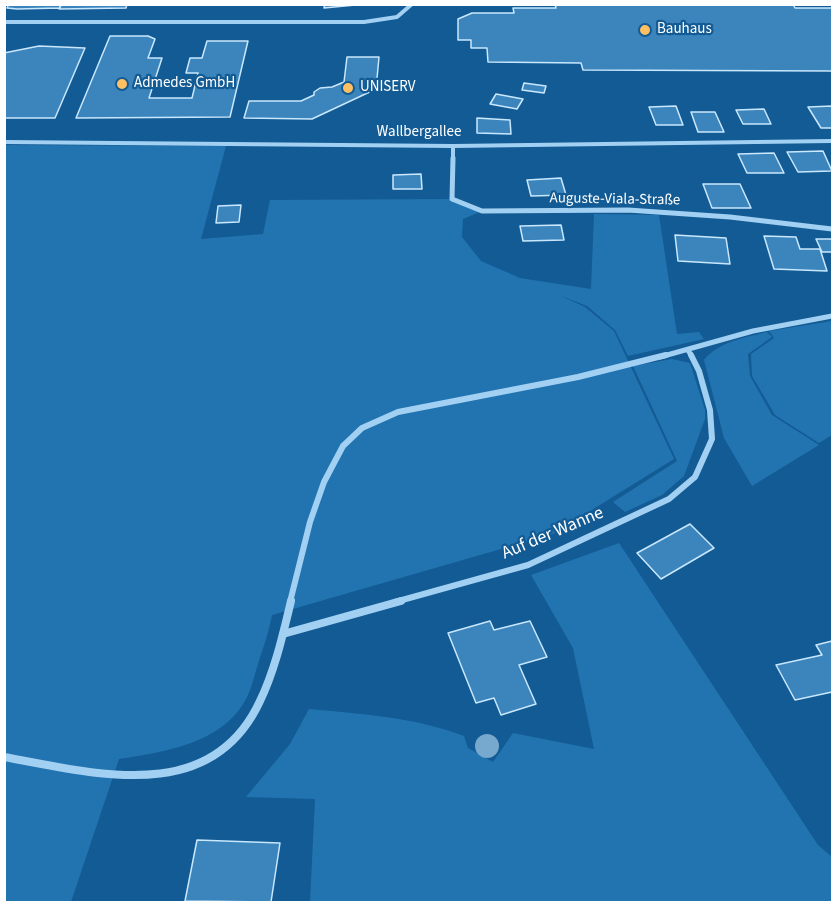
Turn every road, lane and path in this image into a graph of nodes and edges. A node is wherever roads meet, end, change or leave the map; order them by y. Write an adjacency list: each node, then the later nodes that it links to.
1 (412, 4): 2 (street)
2 (4, 22)
3 (832, 141): 5 (street, Wallbergallee)
4 (4, 142): 5 (street, Wallbergallee)
5 (453, 146): 6 (street, Auguste-Viala-Straße)
6 (832, 229)
7 (832, 316): 8 (street)
8 (688, 350): 9 (street); 9 (street, Auf der Wanne)
9 (283, 634): 10 (street)
10 (4, 757)

